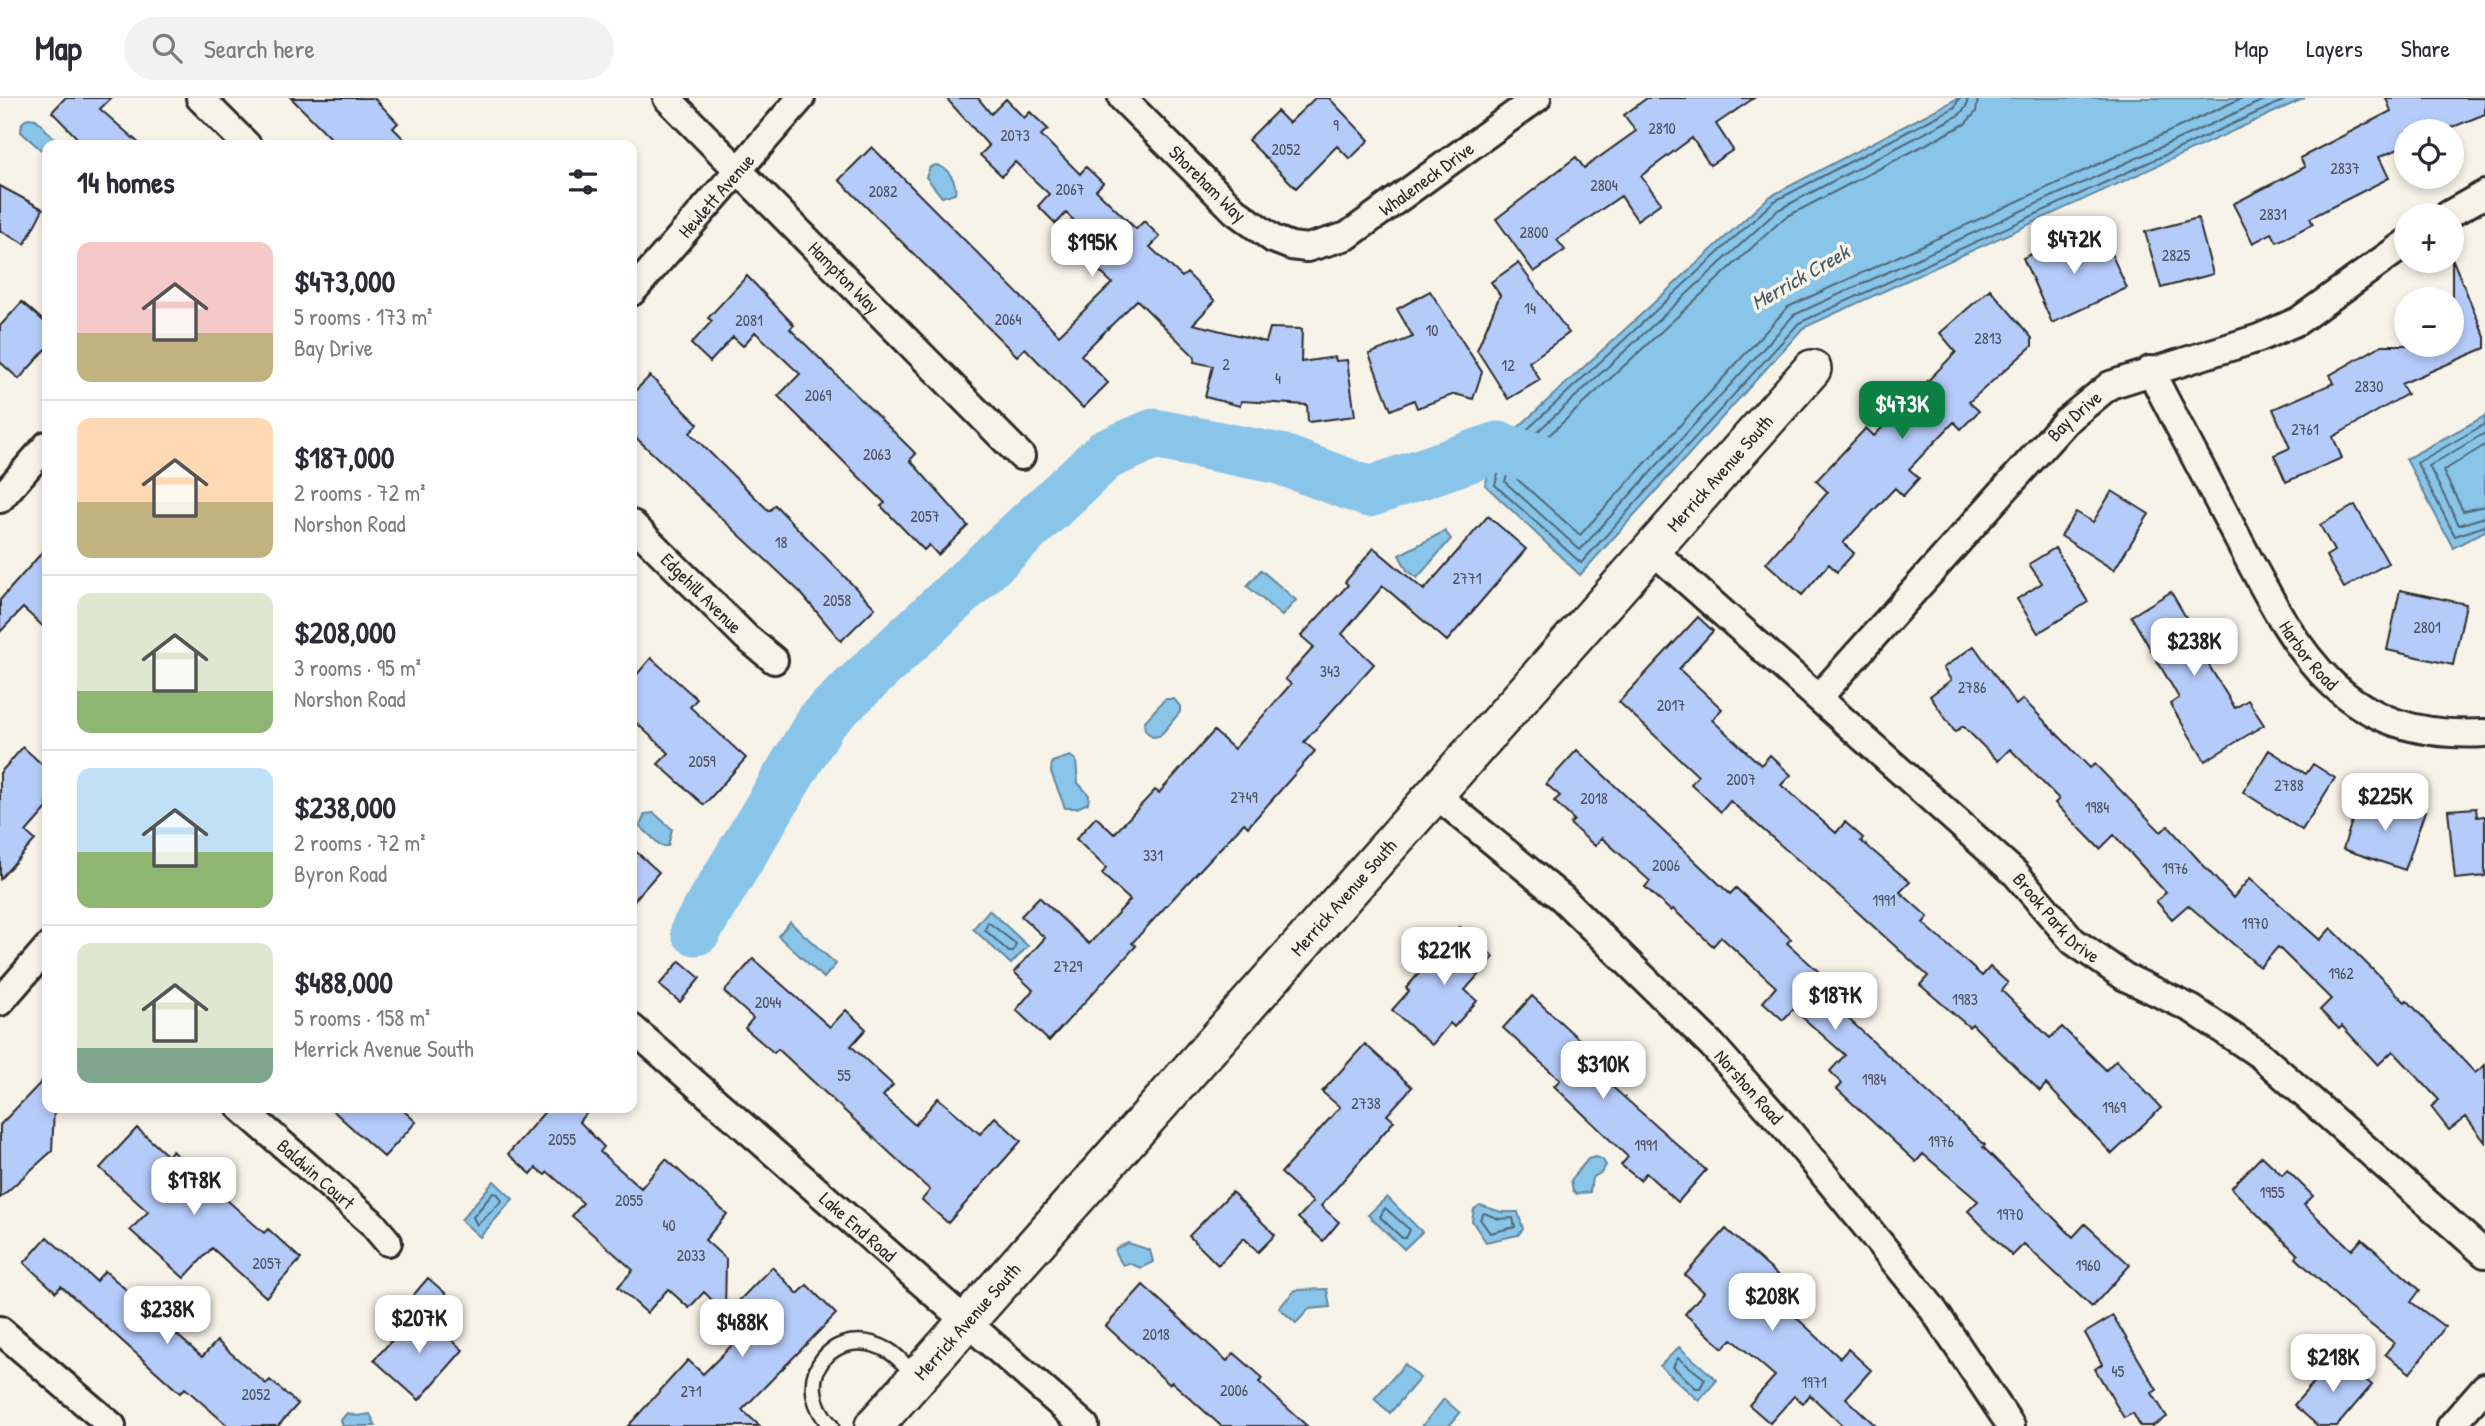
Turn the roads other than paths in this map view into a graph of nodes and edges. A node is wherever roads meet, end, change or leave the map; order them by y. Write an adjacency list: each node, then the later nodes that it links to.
1 (200, 98): 6 (street)
2 (667, 98): 7 (street, Hampton Way)
3 (801, 98): 7 (street, Hewlett Avenue)
4 (1122, 98): 10 (street, Shoreham Way)
5 (1537, 98): 10 (street, Whaleneck Drive)
6 (242, 140)
7 (739, 172): 12 (street, Hewlett Avenue); 16 (street, Hampton Way)
8 (2485, 194): 9 (street)
9 (2464, 206)
10 (1307, 248)
11 (2394, 252): 14 (street, Bay Drive)
12 (637, 286)
13 (1812, 369): 19 (street, Merrick Avenue South)
14 (2150, 370): 21 (street, Bay Drive); 22 (street, Harbor Road)
15 (42, 451): 17 (street)
16 (1021, 456)
17 (0, 499)
18 (637, 529): 20 (street, Edgehill Avenue)
19 (1650, 548): 21 (street, Brook Park Drive); 23 (street, Merrick Avenue South)
20 (774, 660)
21 (1819, 696): 29 (street, Brook Park Drive)
22 (2485, 733)
23 (1435, 794): 30 (street, Merrick Avenue South); 38 (street, Norshon Road)
24 (42, 954): 25 (street)
25 (0, 1002)
26 (637, 1032): 30 (street, Lake End Road)
27 (248, 1113): 28 (street, Baldwin Court)
28 (388, 1242)
29 (2485, 1254)
30 (967, 1323): 32 (street, Merrick Avenue South); 37 (street, Lake End Road)
31 (0, 1330): 34 (street)
32 (918, 1378): 35 (lane); 36 (street, Merrick Avenue South)
33 (2485, 1387): 39 (street)
34 (112, 1426)
35 (831, 1426)
36 (874, 1426)
37 (1085, 1426)
38 (2011, 1426)
39 (2451, 1426)

